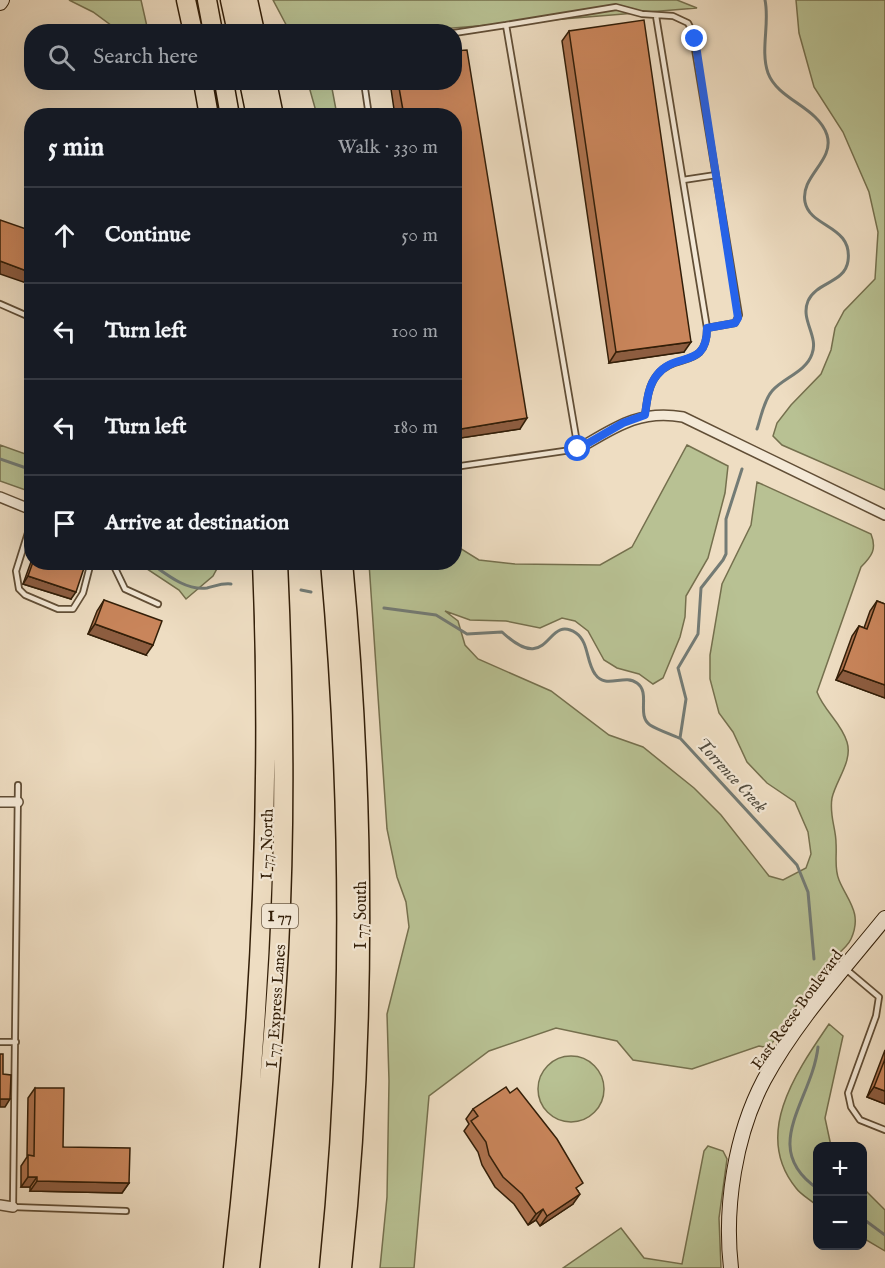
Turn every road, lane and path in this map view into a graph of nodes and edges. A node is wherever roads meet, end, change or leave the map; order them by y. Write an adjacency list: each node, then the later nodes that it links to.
1 (186, 0): 6 (highway)
2 (207, 0): 7 (highway)
3 (230, 0): 8 (highway)
4 (248, 0): 9 (highway)
5 (656, 16): 10 (lane); 22 (lane); 23 (lane)
6 (191, 24)
7 (212, 24)
8 (235, 24)
9 (253, 24)
10 (506, 25): 11 (lane); 28 (lane)
11 (462, 32)
12 (204, 90): 17 (highway)
13 (225, 90): 18 (highway)
14 (251, 90): 19 (highway)
15 (269, 90): 20 (highway)
16 (365, 90): 21 (lane)
17 (208, 108)
18 (229, 108)
19 (254, 108)
20 (272, 108)
21 (368, 108)
22 (716, 175): 23 (lane); 26 (lane)
23 (684, 180): 26 (lane)
24 (0, 304): 25 (lane)
25 (24, 314)
26 (707, 328): 27 (lane)
27 (645, 415): 28 (street); 32 (street)
28 (578, 449): 29 (lane)
29 (462, 466)
30 (0, 497): 31 (street)
31 (24, 507)
32 (885, 515)
33 (24, 546): 34 (lane)
34 (89, 570)
35 (116, 570): 40 (lane)
36 (262, 570): 52 (highway, I 77 North / I 77)
37 (278, 570): 53 (highway, I 77 Express Lanes / I 77)
38 (331, 570): 54 (highway)
39 (344, 570): 55 (highway, I 77 South)
40 (158, 604)
41 (18, 785): 43 (lane)
42 (0, 802): 43 (street)
43 (18, 802): 47 (lane)
44 (885, 918): 45 (street, East Reese Boulevard)
45 (845, 968): 48 (lane); 56 (street, East Reese Boulevard)
46 (0, 1042): 47 (lane)
47 (16, 1042): 50 (lane)
48 (885, 1130)
49 (0, 1205): 50 (street)
50 (13, 1207): 51 (lane)
51 (126, 1211)
52 (233, 1268)
53 (250, 1268)
54 (329, 1268)
55 (342, 1268)
56 (731, 1268)

